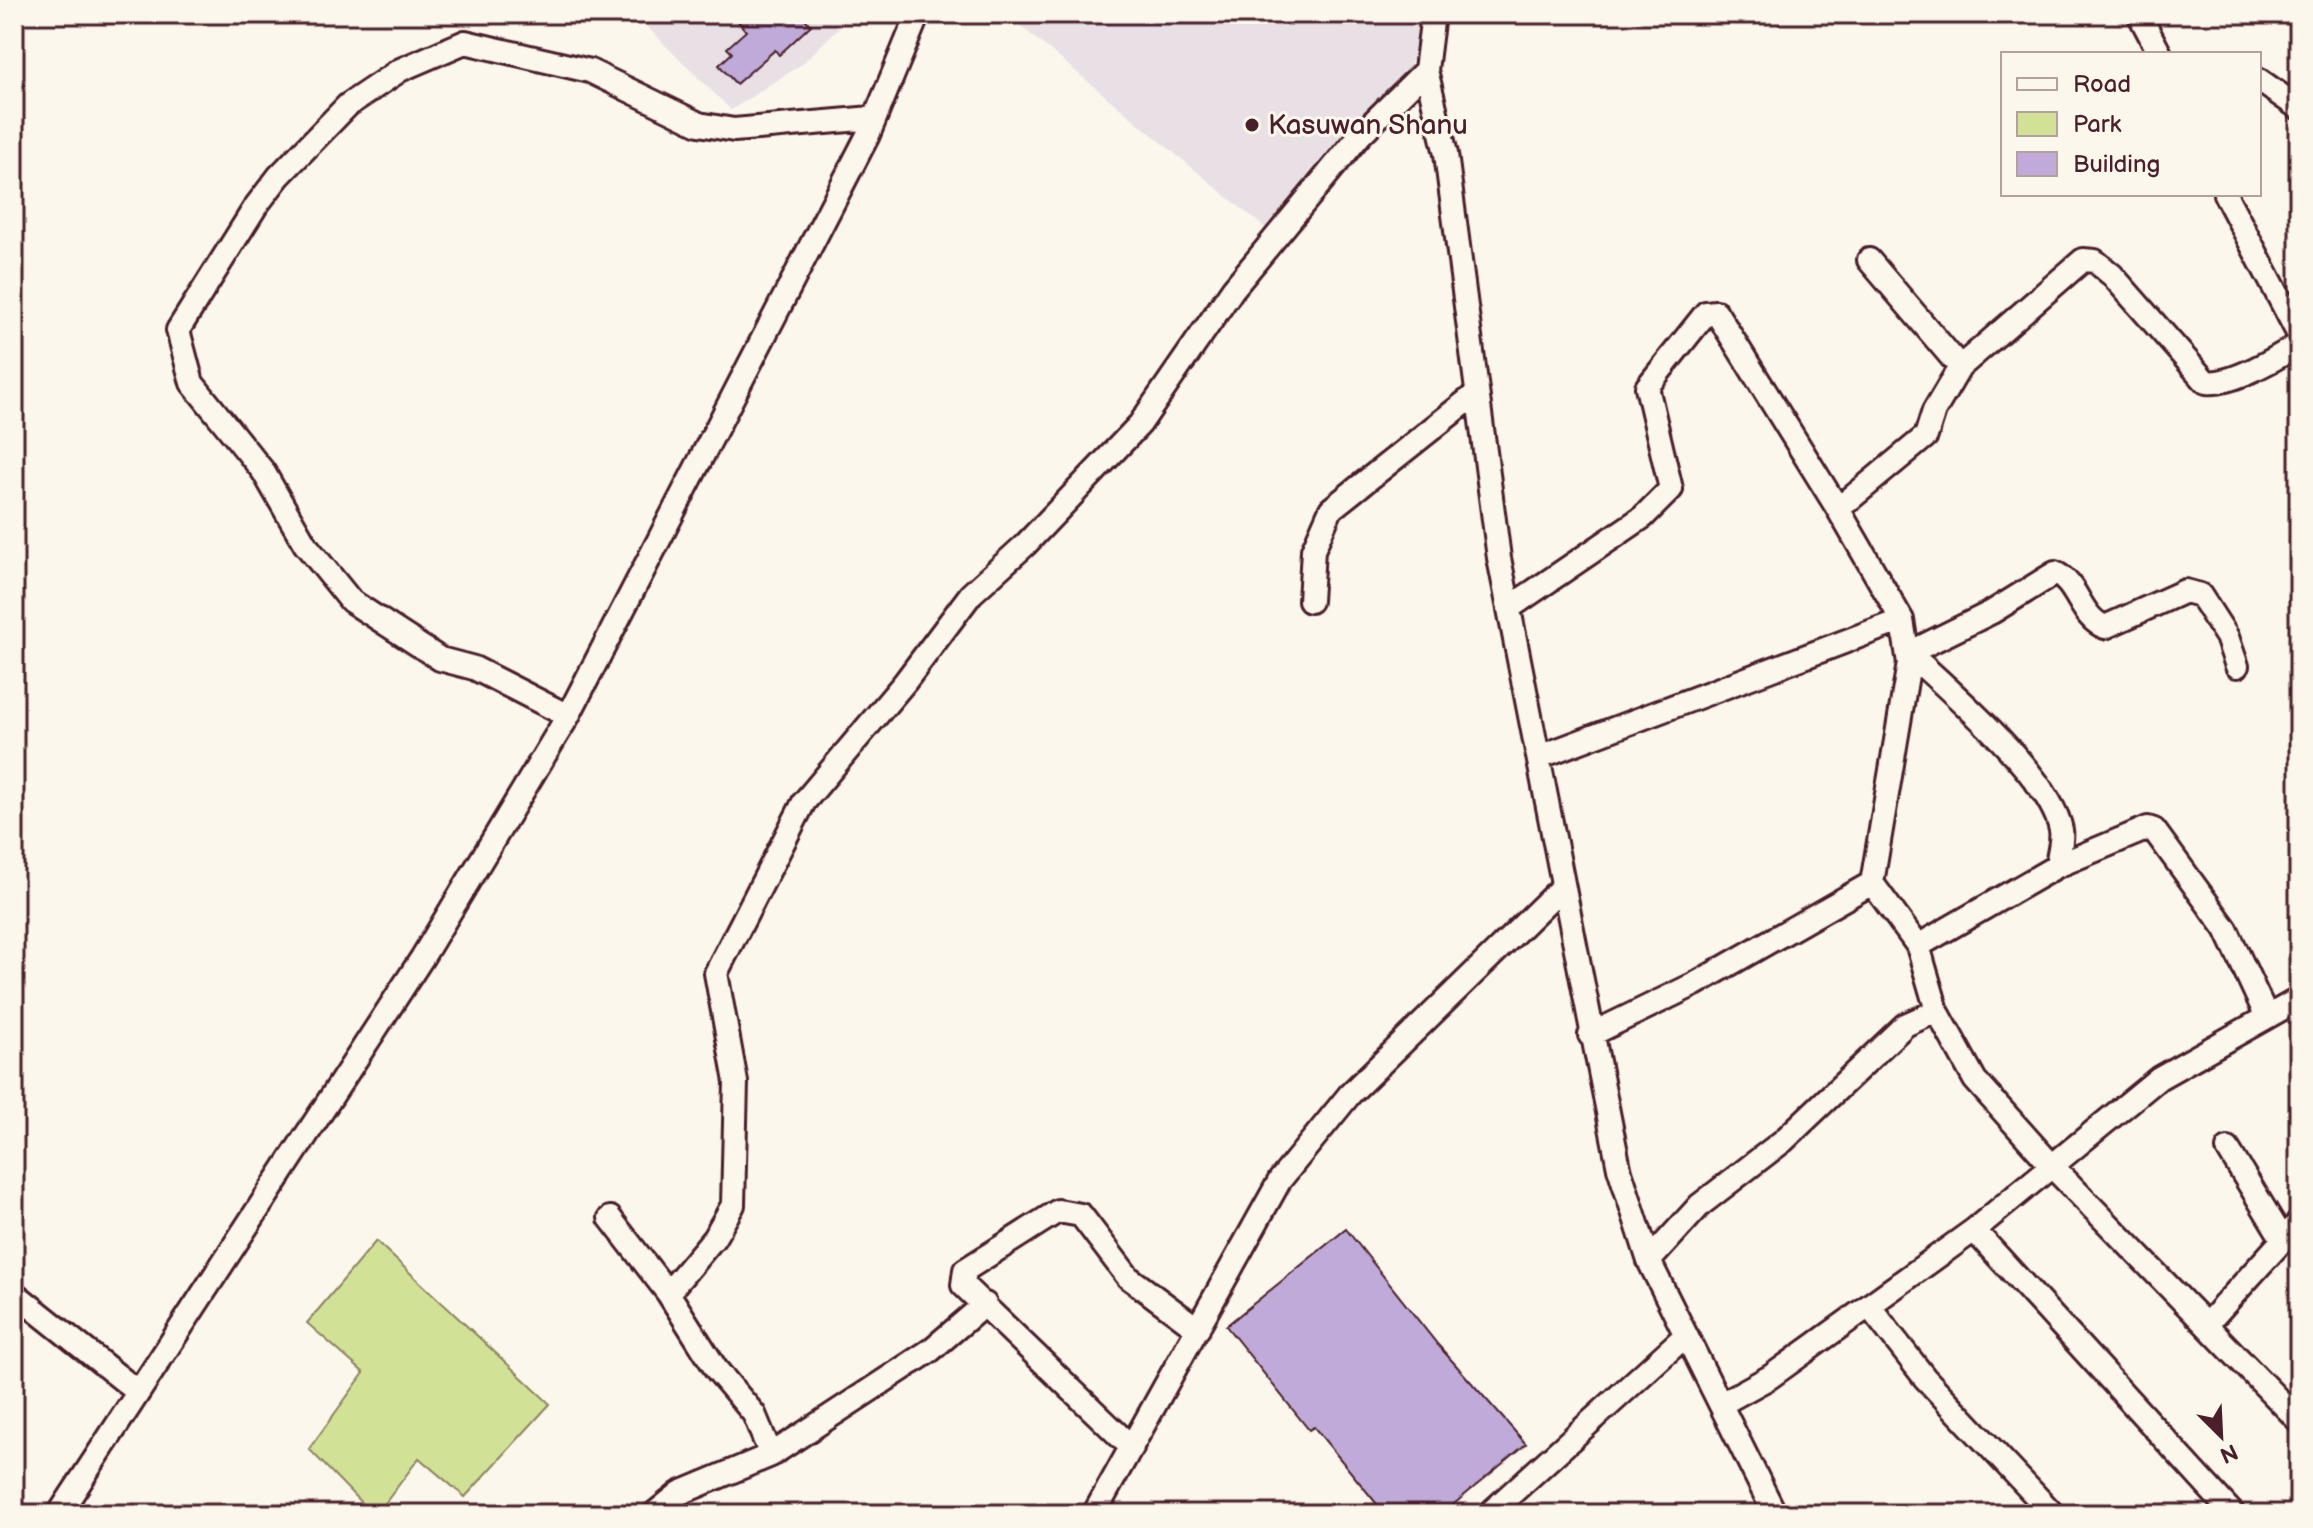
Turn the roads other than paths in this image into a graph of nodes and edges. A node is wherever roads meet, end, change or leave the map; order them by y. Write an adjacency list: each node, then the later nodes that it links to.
1 (918, 14): 8 (street)
2 (1433, 14): 5 (street)
3 (2139, 14): 4 (street)
4 (2159, 52)
5 (1426, 70): 14 (street); 39 (street)
6 (2261, 81): 7 (street)
7 (2299, 108)
8 (872, 118): 21 (street); 21 (street)
9 (2226, 196): 11 (street)
10 (1869, 260): 13 (street)
11 (2299, 335)
12 (2299, 344): 13 (street)
13 (1960, 367): 15 (street)
14 (1477, 393): 16 (street); 17 (street)
15 (1838, 509): 17 (street); 18 (street)
16 (1310, 601)
17 (1509, 608): 22 (street)
18 (1902, 620): 19 (street); 22 (street)
19 (1909, 653): 20 (street); 23 (street); 24 (street)
20 (2237, 666)
21 (568, 716): 45 (street)
22 (1539, 757): 25 (street)
23 (2057, 866): 26 (street); 29 (street)
24 (1872, 883): 26 (street); 30 (street)
25 (1563, 886): 30 (street); 43 (street)
26 (1918, 946): 28 (street)
27 (2299, 999): 29 (street)
28 (1937, 1011): 32 (street); 37 (street)
29 (2267, 1017): 32 (street)
30 (1590, 1035): 37 (street)
31 (2228, 1149): 36 (street)
32 (2053, 1167): 35 (street); 42 (street)
33 (610, 1218): 39 (street)
34 (2299, 1222): 36 (street)
35 (1974, 1230): 41 (street); 56 (street)
36 (2282, 1238): 42 (street)
37 (1649, 1261): 44 (street)
38 (14, 1293): 45 (street)
39 (668, 1293): 49 (street)
40 (985, 1304): 43 (street); 48 (street); 49 (street)
41 (1869, 1306): 46 (street); 55 (street)
42 (2206, 1325): 47 (street)
43 (1198, 1329): 48 (street)
44 (1686, 1335): 46 (street); 53 (street)
45 (138, 1392): 50 (street)
46 (1721, 1404): 54 (street)
47 (2299, 1421)
48 (1132, 1448): 52 (street)
49 (771, 1455): 51 (street)
50 (59, 1514)
51 (654, 1514)
52 (1094, 1514)
53 (1489, 1514)
54 (1775, 1514)
55 (2053, 1514)
56 (2233, 1514)

